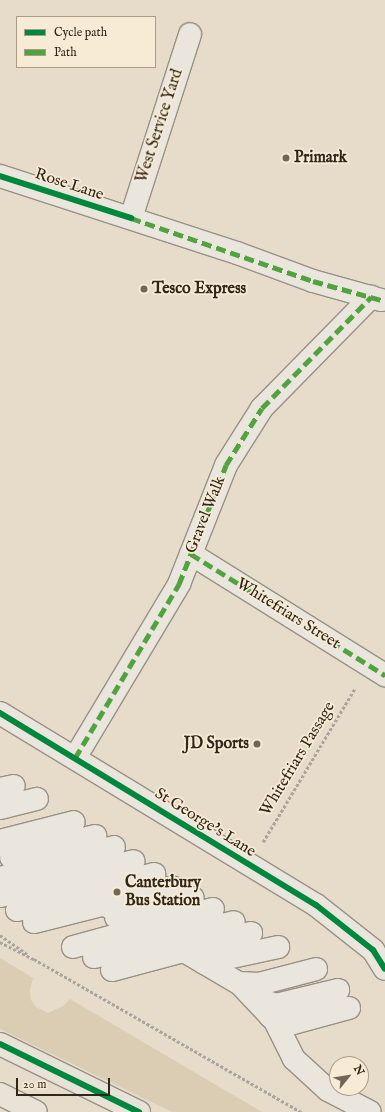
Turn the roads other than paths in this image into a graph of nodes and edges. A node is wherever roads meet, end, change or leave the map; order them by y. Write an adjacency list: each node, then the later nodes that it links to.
1 (190, 34): 3 (street, West Service Yard)
2 (0, 176): 3 (street, Rose Lane)
3 (131, 218): 4 (street, Rose Lane)
4 (378, 299): 5 (street, Gravel Walk)
5 (191, 554): 6 (street, Whitefriars Street); 8 (street, Gravel Walk)
6 (377, 670)
7 (0, 713): 8 (street, St George's Lane)
8 (75, 758): 37 (street, St George's Lane)
9 (37, 799): 10 (street)
10 (0, 808)
11 (0, 826): 13 (street)
12 (95, 836): 15 (street)
13 (0, 842): 15 (street)
14 (114, 847): 17 (street)
15 (10, 857): 17 (street)
16 (134, 861): 20 (street)
17 (40, 867): 19 (street); 20 (street)
18 (154, 874): 22 (street)
19 (0, 878)
20 (62, 879): 22 (street); 23 (street)
21 (174, 886): 25 (street)
22 (84, 892): 25 (street); 25 (street)
23 (0, 896)
24 (193, 898): 27 (street)
25 (104, 904): 27 (street)
26 (213, 909): 28 (street)
27 (123, 915): 28 (street); 29 (street)
28 (145, 928): 30 (street); 31 (street)
29 (53, 933)
30 (165, 939): 33 (street); 33 (street); 34 (street)
31 (73, 947)
32 (278, 947): 35 (street)
33 (184, 951): 35 (street); 38 (street)
34 (94, 957)
35 (204, 963): 39 (street)
36 (307, 963): 39 (street)
37 (385, 969)
38 (112, 970)
39 (238, 985): 40 (street); 40 (street)
40 (270, 1016): 45 (street)
41 (0, 1044): 44 (highway)
42 (0, 1094): 43 (highway)
43 (36, 1112)
44 (139, 1112)
45 (370, 1112)

